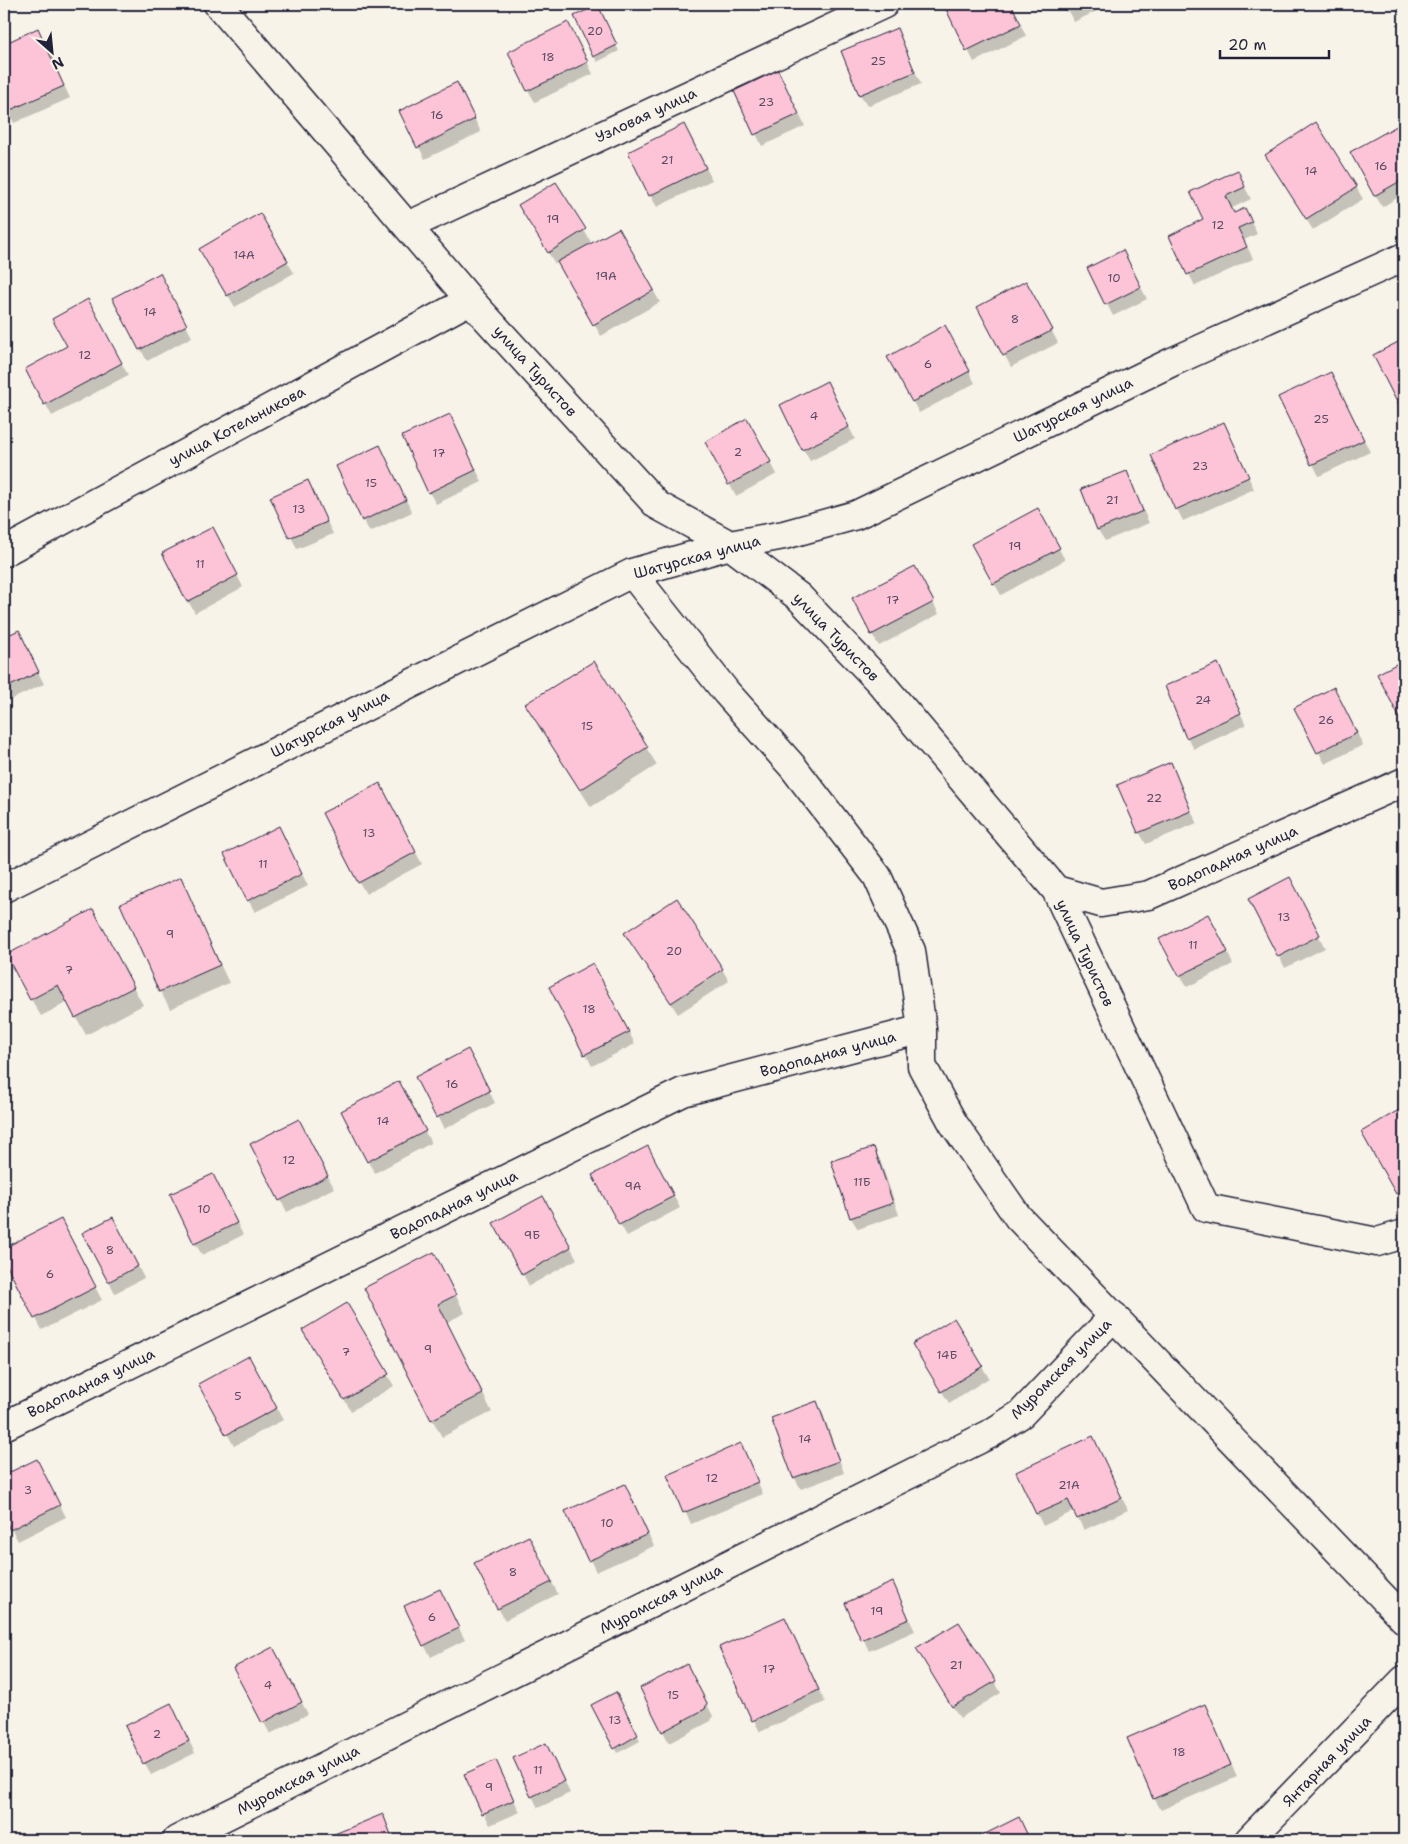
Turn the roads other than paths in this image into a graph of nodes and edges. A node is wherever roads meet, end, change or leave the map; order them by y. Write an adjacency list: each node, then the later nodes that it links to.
1 (218, 4): 3 (street, улица Туристов)
2 (884, 4): 3 (street, Узловая улица)
3 (408, 226): 5 (street, улица Туристов)
4 (1404, 257): 6 (street, Шатурская улица)
5 (470, 300): 6 (street, улица Туристов); 7 (street, улица Котельникова)
6 (730, 545): 8 (street, Шатурская улица); 11 (street, улица Туристов)
7 (4, 552)
8 (632, 573): 10 (street, Шатурская улица); 12 (street)
9 (1404, 782): 11 (street, Водопадная улица)
10 (4, 888)
11 (1056, 890): 13 (street, улица Туристов)
12 (922, 1029): 14 (street); 15 (street, Водопадная улица)
13 (1404, 1234)
14 (1114, 1316): 16 (street); 18 (street, Муромская улица)
15 (4, 1426)
16 (1404, 1619)
17 (1404, 1680): 19 (street, Янтарная улица)
18 (177, 1840)
19 (1249, 1840)

